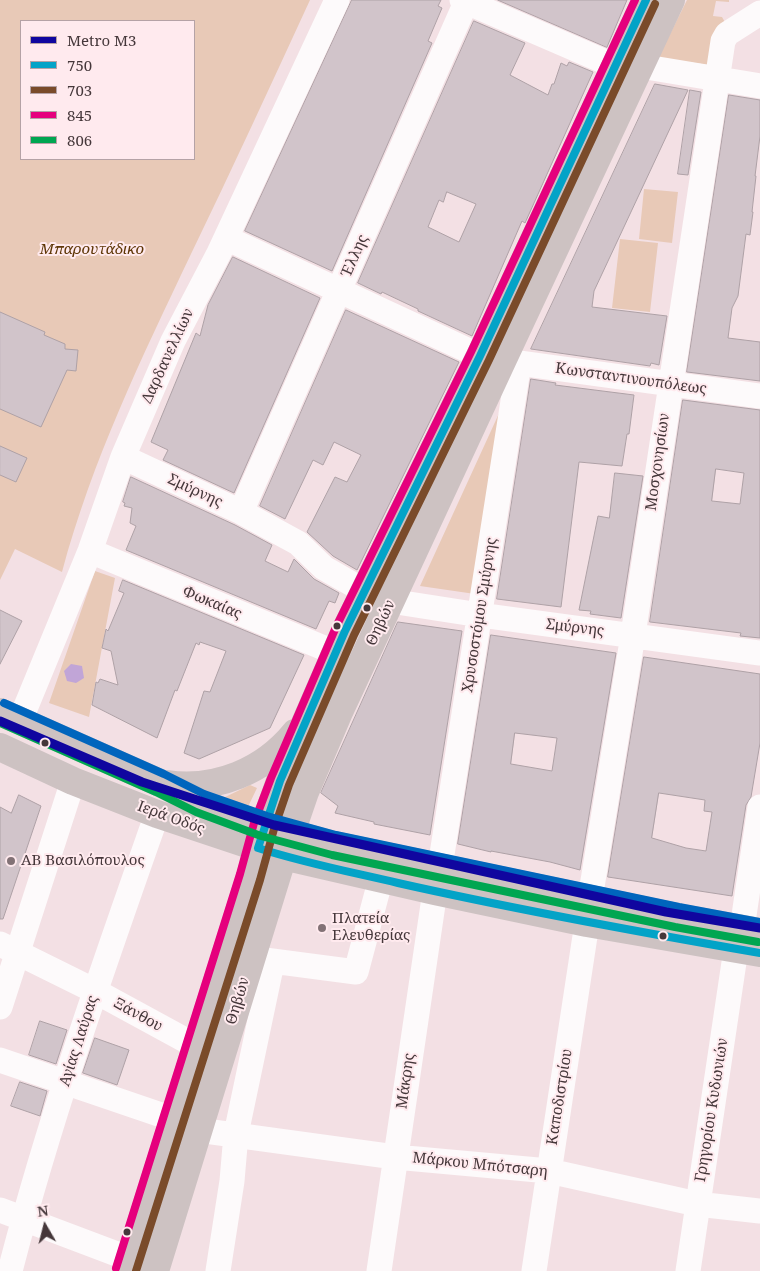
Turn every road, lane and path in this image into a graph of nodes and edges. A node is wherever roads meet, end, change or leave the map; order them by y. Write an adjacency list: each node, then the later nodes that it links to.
1 (337, 0): 9 (street, Δαρδανελλίων)
2 (646, 0): 6 (main road, Θηβών)
3 (672, 0): 6 (main road, Θηβών)
4 (465, 1): 6 (street); 10 (street, Έλλης)
5 (760, 13): 7 (street, Μοσχονησίων)
6 (628, 66): 7 (street); 11 (main road, Θηβών)
7 (718, 79): 8 (street); 12 (street, Μοσχονησίων)
8 (760, 86)
9 (226, 238): 10 (street, Κωνσταντινουπόλεως); 14 (street, Δαρδανελλίων)
10 (340, 291): 11 (street, Κωνσταντινουπόλεως); 15 (street, Έλλης)
11 (501, 359): 12 (street, Κωνσταντινουπόλεως); 17 (main road, Θηβών); 18 (street, Χρυσοστόμου Σμύρνης)
12 (670, 384): 13 (street, Κωνσταντινουπόλεως); 19 (street, Μοσχονησίων)
13 (760, 396)
14 (123, 457): 15 (street, Σμύρνης); 16 (street, Δαρδανελλίων)
15 (241, 512): 17 (street, Σμύρνης)
16 (90, 552): 20 (street, Φωκαίας); 23 (street, Δαρδανελλίων)
17 (378, 597): 18 (street, Σμύρνης); 20 (main road, Θηβών); 30 (main road, Θηβών)
18 (480, 615): 19 (street, Σμύρνης); 32 (street, Χρυσοστόμου Σμύρνης)
19 (633, 635): 21 (street, Σμύρνης); 33 (street, Μοσχονησίων)
20 (336, 653): 22 (main road, Θηβών)
21 (760, 654)
22 (315, 700): 26 (main road); 29 (main road, Θηβών)
23 (10, 717): 26 (main road, Ιερά Οδός)
24 (0, 747): 25 (main road, Ιερά Οδός)
25 (73, 781): 28 (main road, Ιερά Οδός); 35 (street)
26 (160, 783): 29 (main road, Ιερά Οδός)
27 (760, 807): 34 (street, Γρηγορίου Κυδωνιών)
28 (157, 814): 29 (main road, Ιερά Οδός); 37 (street, Αγίας Λαύρας)
29 (261, 837): 30 (main road, Ιερά Οδός); 39 (main road, Θηβών)
30 (288, 844): 31 (main road, Ιερά Οδός); 32 (main road, Ιερά Οδός); 36 (main road, Θηβών)
31 (382, 878): 32 (main road, Ιερά Οδός); 36 (street)
32 (437, 879): 33 (main road, Ιερά Οδός); 45 (street, Μάκρης)
33 (588, 911): 34 (main road, Ιερά Οδός); 46 (street, Καποδιστρίου)
34 (750, 941): 47 (street, Γρηγορίου Κυδωνιών)
35 (9, 949): 37 (street, Ξάνθου); 38 (street)
36 (262, 960): 43 (main road, Θηβών); 44 (street)
37 (95, 991): 39 (street, Ξάνθου); 41 (street, Αγίας Λαύρας)
38 (0, 1007)
39 (196, 1046): 42 (main road, Θηβών)
40 (0, 1060): 41 (street)
41 (65, 1082): 42 (street); 50 (street, Αγίας Λαύρας)
42 (173, 1119): 51 (main road, Θηβών)
43 (198, 1130): 44 (street, Μάρκου Μπότσαρη); 53 (main road, Θηβών)
44 (236, 1134): 45 (street, Μάρκου Μπότσαρη); 54 (street)
45 (395, 1156): 46 (street, Μάρκου Μπότσαρη); 55 (street, Μάκρης)
46 (548, 1171): 47 (street, Μάρκου Μπότσαρη); 56 (street, Καποδιστρίου)
47 (697, 1204): 49 (street, Μάρκου Μπότσαρη); 57 (street, Γρηγορίου Κυδωνιών)
48 (0, 1210): 50 (street)
49 (760, 1210)
50 (24, 1219): 51 (street); 52 (street, Αγίας Λαύρας)
51 (128, 1265)
52 (10, 1271)
53 (155, 1271)
54 (218, 1271)
55 (379, 1271)
56 (534, 1271)
57 (688, 1271)

